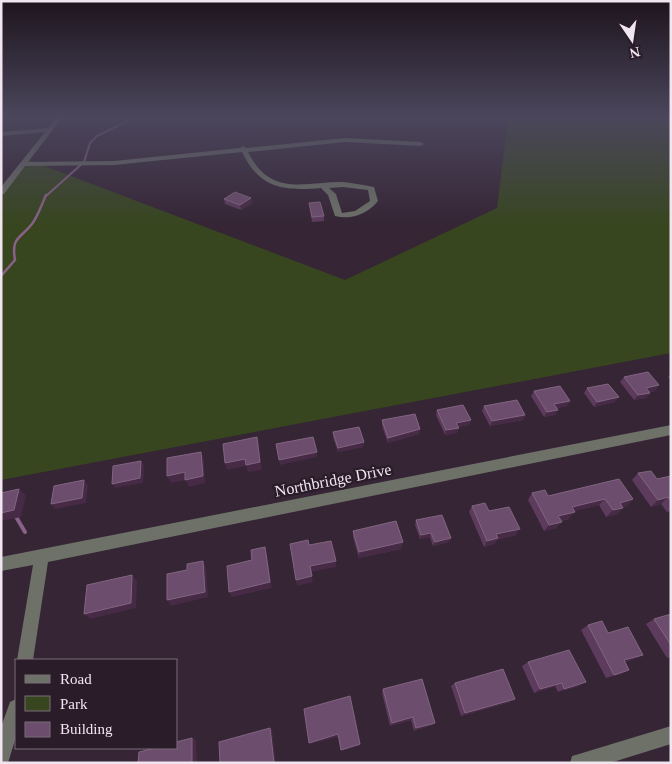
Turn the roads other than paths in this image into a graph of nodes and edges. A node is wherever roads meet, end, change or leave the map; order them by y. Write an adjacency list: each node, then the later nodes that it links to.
1 (32, 154): 4 (street)
2 (194, 154): 4 (street)
3 (246, 154): 5 (street)
4 (24, 164): 6 (street)
5 (323, 186): 5 (street)
6 (1, 192)
7 (671, 430): 8 (street, Northbridge Drive)
8 (42, 555): 9 (street, Northbridge Drive); 10 (street)
9 (1, 564)
10 (25, 659)
11 (15, 711): 13 (street)
12 (671, 735): 14 (street)
13 (1, 757)
14 (579, 763)

